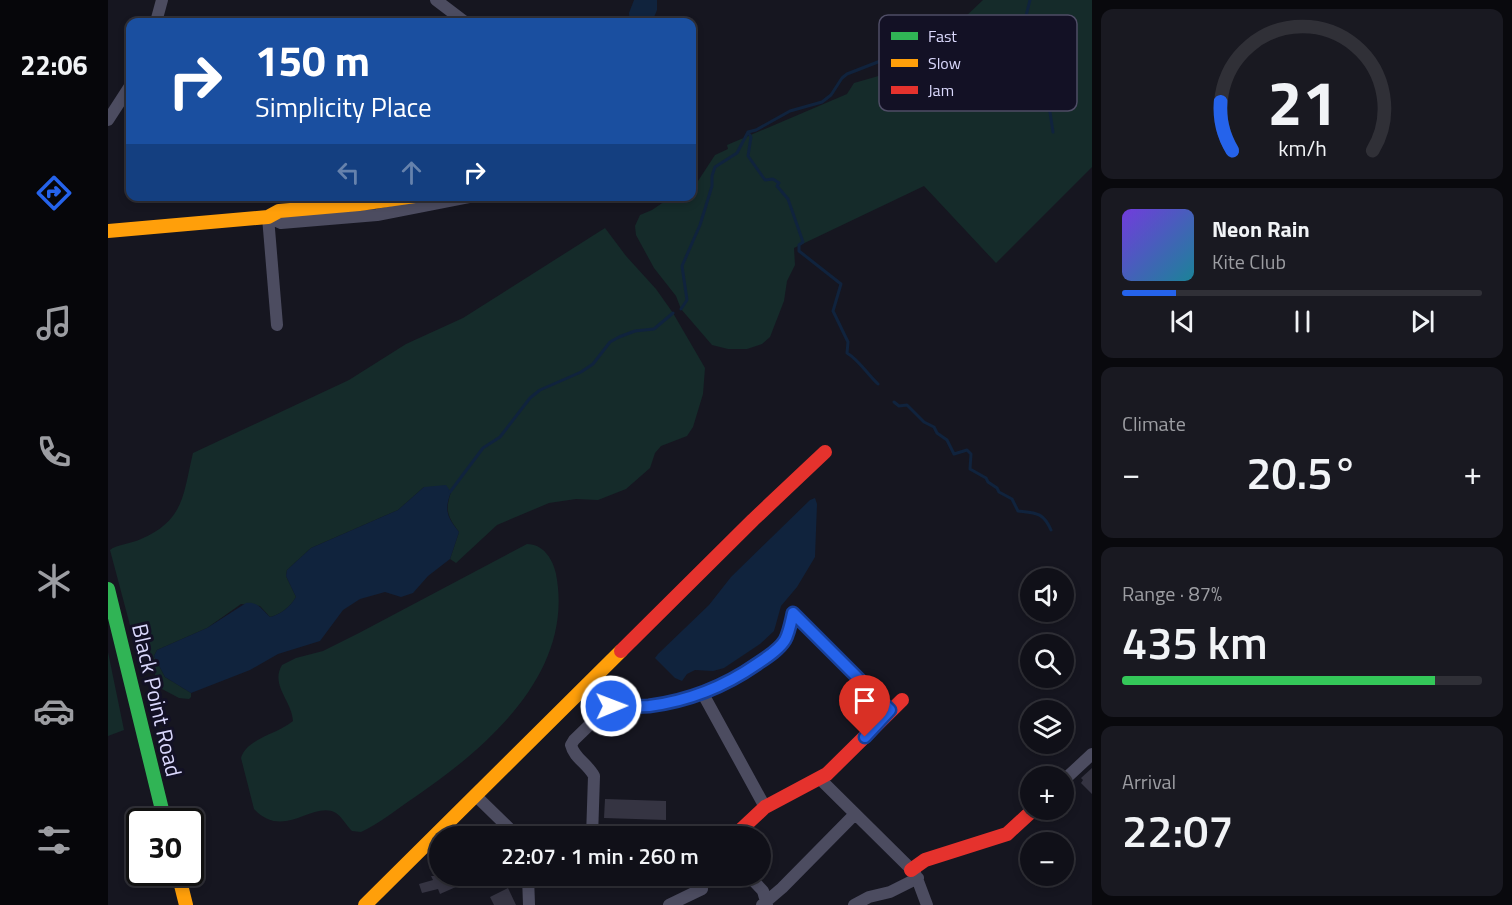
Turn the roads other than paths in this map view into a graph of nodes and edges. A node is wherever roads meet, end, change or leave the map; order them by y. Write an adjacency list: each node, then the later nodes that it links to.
1 (162, 0): 3 (street)
2 (436, 0): 4 (street)
3 (157, 18)
4 (460, 18)
5 (126, 92): 6 (street)
6 (108, 120)
7 (381, 201): 9 (street)
8 (448, 201): 9 (street)
9 (268, 217): 10 (street); 11 (street)
10 (108, 231)
11 (278, 326)
12 (825, 452): 20 (street)
13 (108, 589): 22 (street, Black Point Road)
14 (703, 694): 16 (street); 21 (street); 26 (street)
15 (902, 700): 16 (street)
16 (890, 710): 19 (street)
17 (1092, 754): 18 (street)
18 (1074, 771)
19 (820, 779): 21 (street); 23 (street)
20 (475, 795): 25 (street); 35 (street)
21 (765, 807): 27 (street)
22 (162, 808)
23 (854, 815): 28 (street); 33 (street)
24 (1022, 820): 28 (street)
25 (507, 826)
26 (592, 826)
27 (745, 826)
28 (914, 874): 38 (street); 39 (street)
29 (181, 886): 34 (street)
30 (528, 886): 36 (street)
31 (758, 886): 33 (street)
32 (702, 889): 37 (street)
33 (765, 904)
34 (186, 905)
35 (365, 905)
36 (529, 905)
37 (669, 905)
38 (854, 905)
39 (927, 905)

